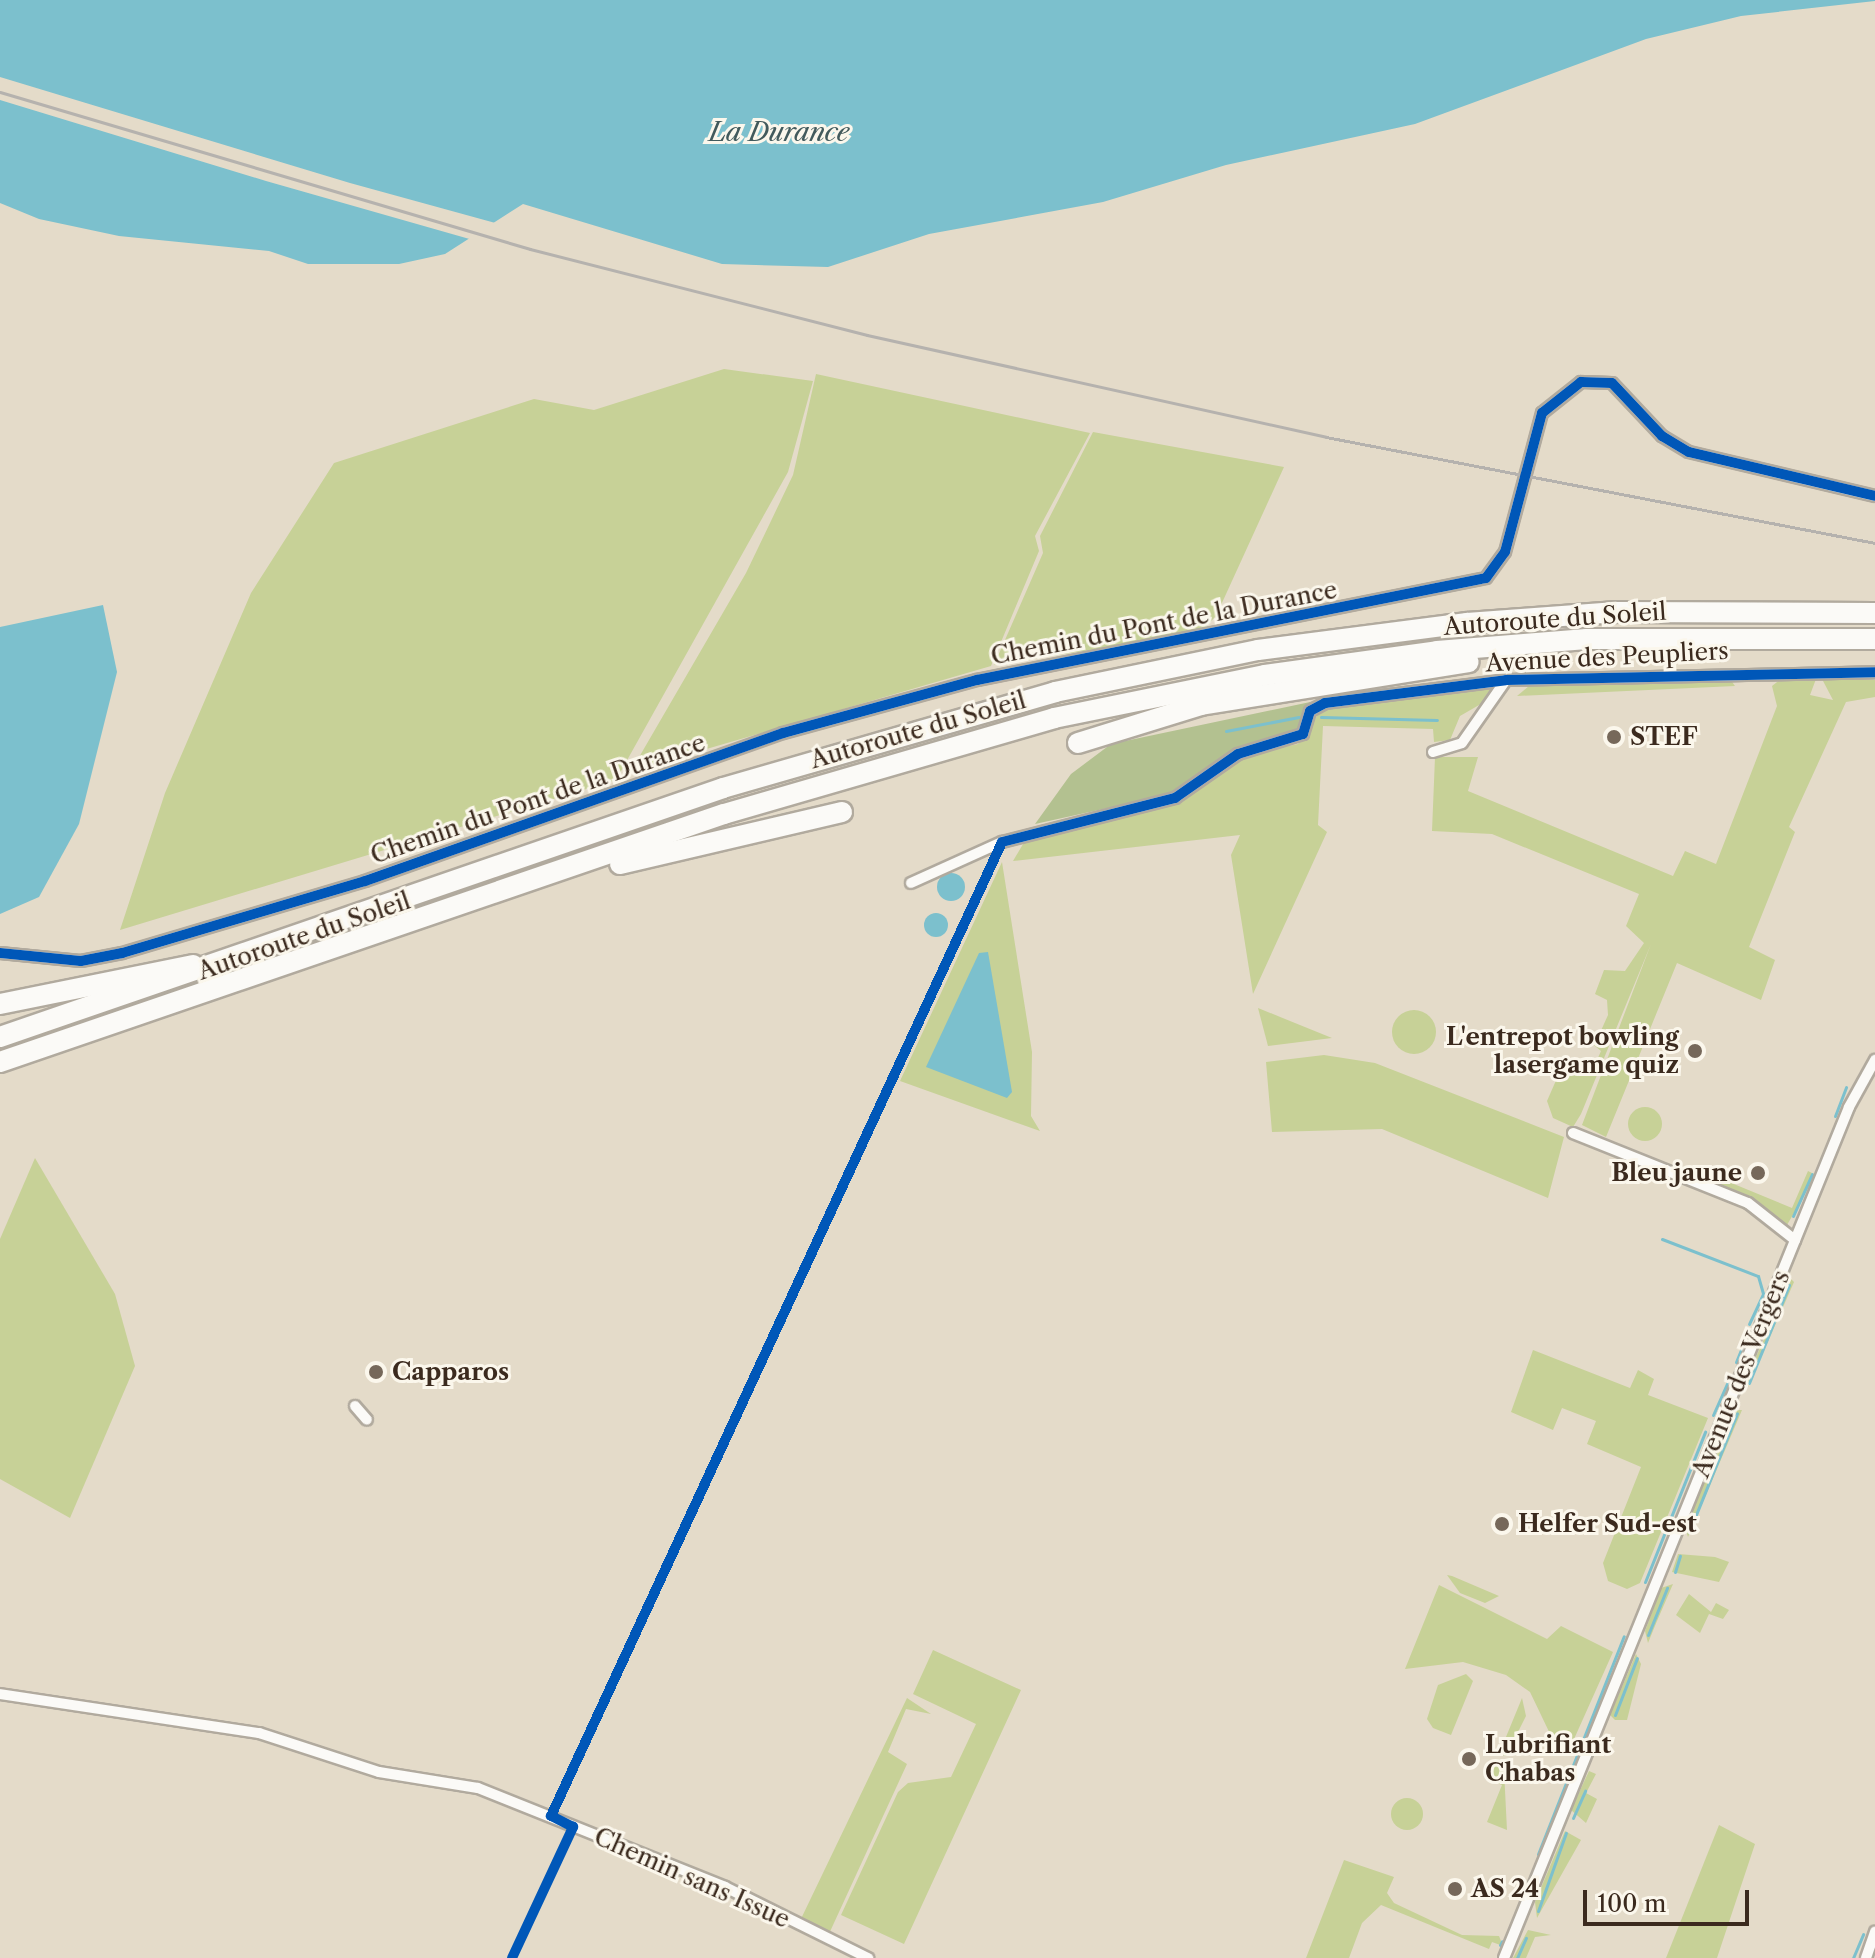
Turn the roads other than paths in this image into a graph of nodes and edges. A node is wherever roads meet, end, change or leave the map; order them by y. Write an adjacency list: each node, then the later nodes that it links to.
1 (1875, 496): 12 (street, Chemin du Pont de la Durance)
2 (1875, 613): 13 (highway, Autoroute du Soleil)
3 (1587, 639): 4 (highway, Autoroute du Soleil); 7 (highway); 11 (highway, Autoroute du Soleil)
4 (1875, 639)
5 (1875, 672): 6 (street, Avenue des Peupliers)
6 (1506, 680): 8 (street, Avenue des Peupliers); 10 (street, Avenue des Peupliers)
7 (1078, 743)
8 (1433, 752)
9 (842, 812): 11 (highway)
10 (911, 883)
11 (492, 896): 17 (highway, Autoroute du Soleil)
12 (0, 953)
13 (248, 956): 14 (highway); 15 (highway, Autoroute du Soleil)
14 (0, 1004)
15 (0, 1037)
16 (1875, 1060): 19 (street, Avenue des Vergers)
17 (0, 1062)
18 (1573, 1133): 19 (street)
19 (1795, 1240): 25 (street, Avenue des Vergers)
20 (355, 1406): 21 (street)
21 (367, 1420)
22 (0, 1694): 24 (street, Chemin sans Issue)
23 (1875, 1932): 26 (street)
24 (868, 1958)
25 (1504, 1958)
26 (1866, 1958)

